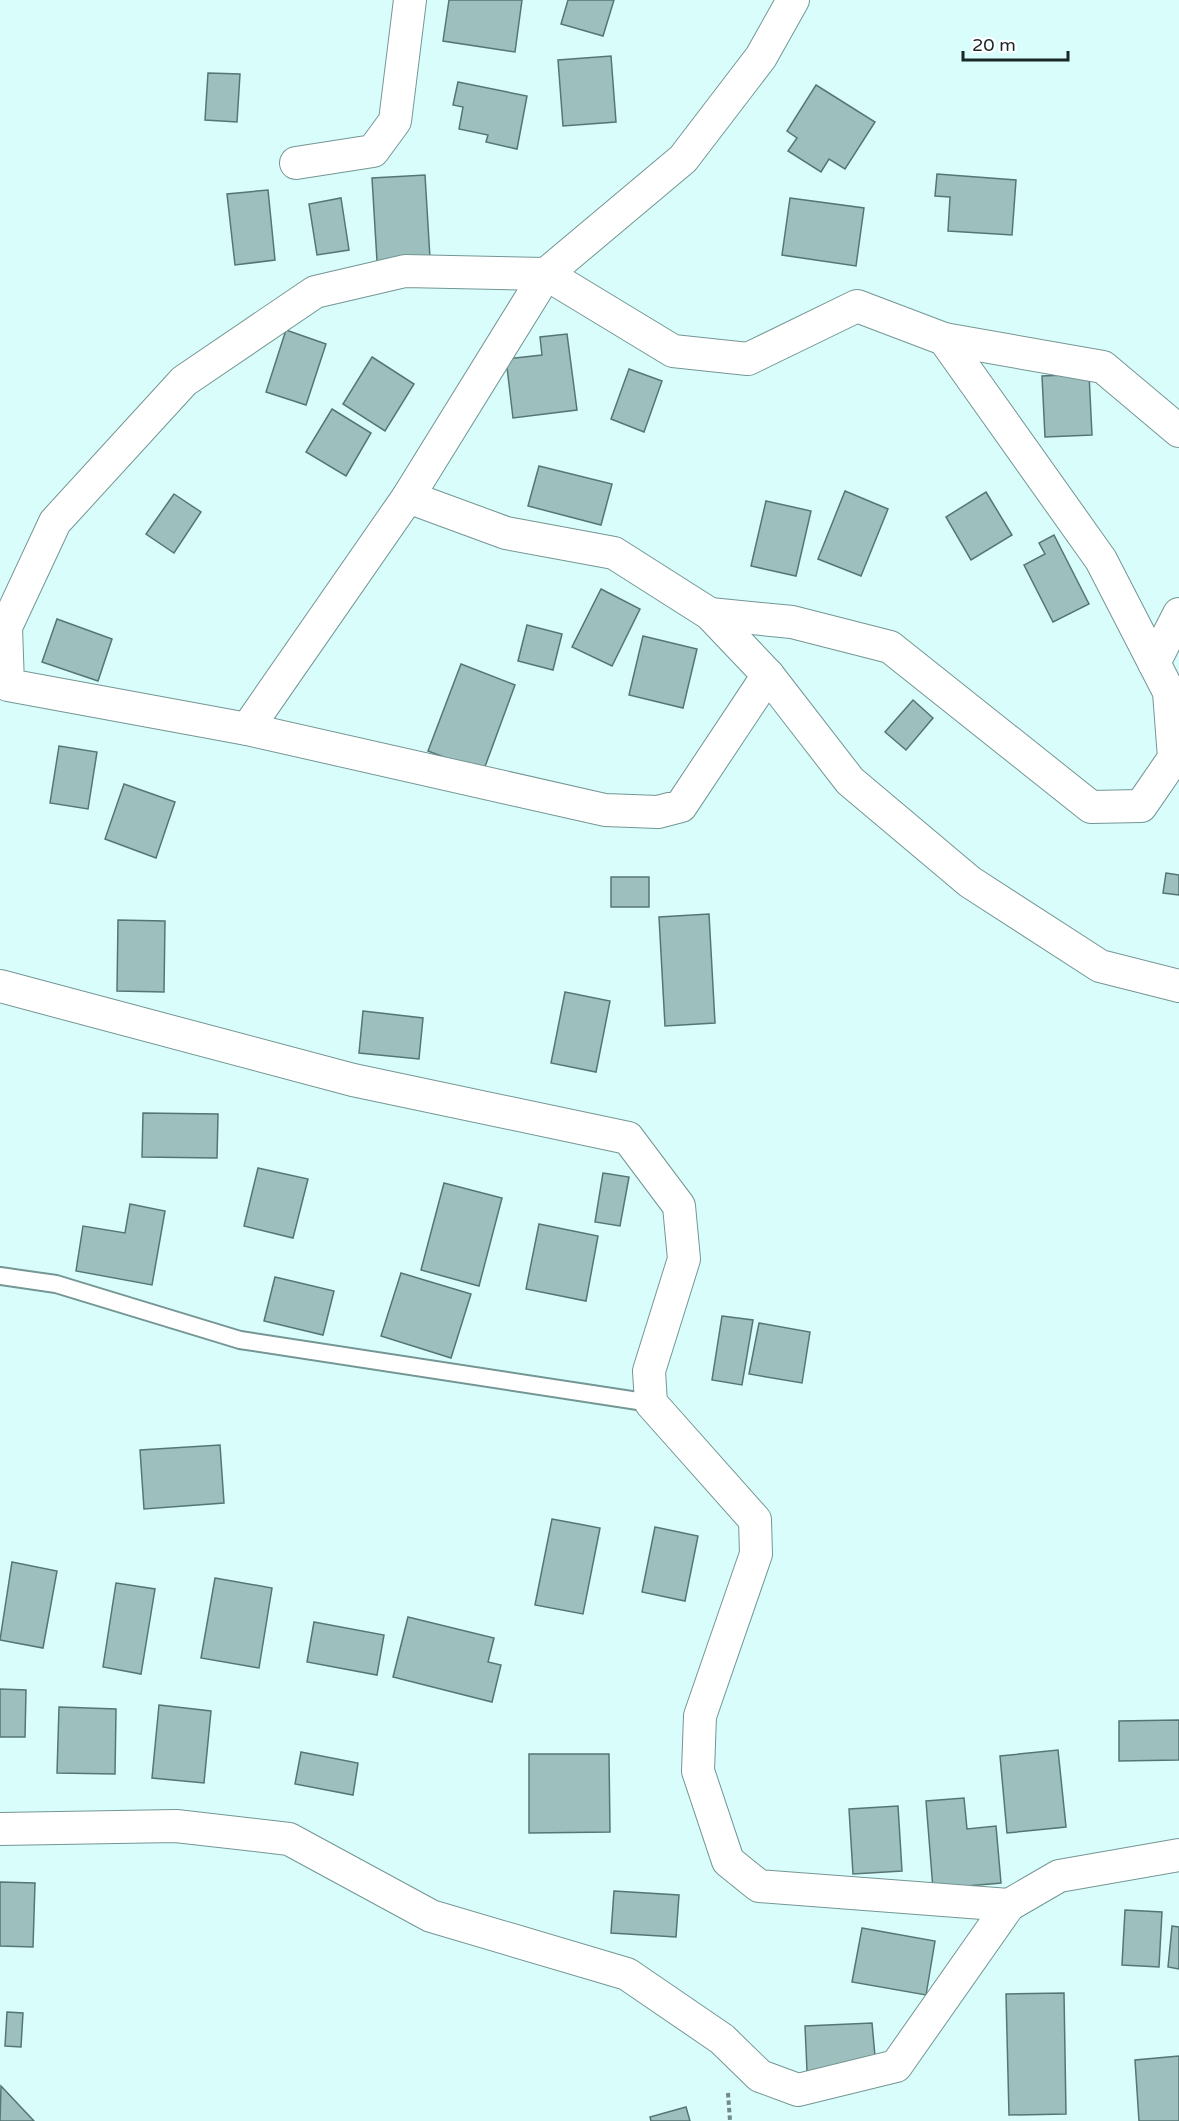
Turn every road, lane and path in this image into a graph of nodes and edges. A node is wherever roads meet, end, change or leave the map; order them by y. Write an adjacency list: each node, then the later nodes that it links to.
1 (410, 0): 3 (street)
2 (793, 0): 4 (street)
3 (296, 163)
4 (546, 274): 5 (street); 7 (street); 12 (street)
5 (944, 339): 6 (street); 10 (street)
6 (1179, 431)
7 (408, 497): 8 (street); 12 (street)
8 (710, 614): 10 (street); 11 (street)
9 (1179, 614): 10 (street)
10 (1154, 663)
11 (768, 675): 12 (street); 13 (street)
12 (247, 729)
13 (1179, 986)
14 (0, 987): 16 (street)
15 (0, 1276): 16 (lane)
16 (651, 1403): 19 (street)
17 (0, 1829): 19 (street)
18 (1179, 1855): 19 (street)
19 (1009, 1905)

